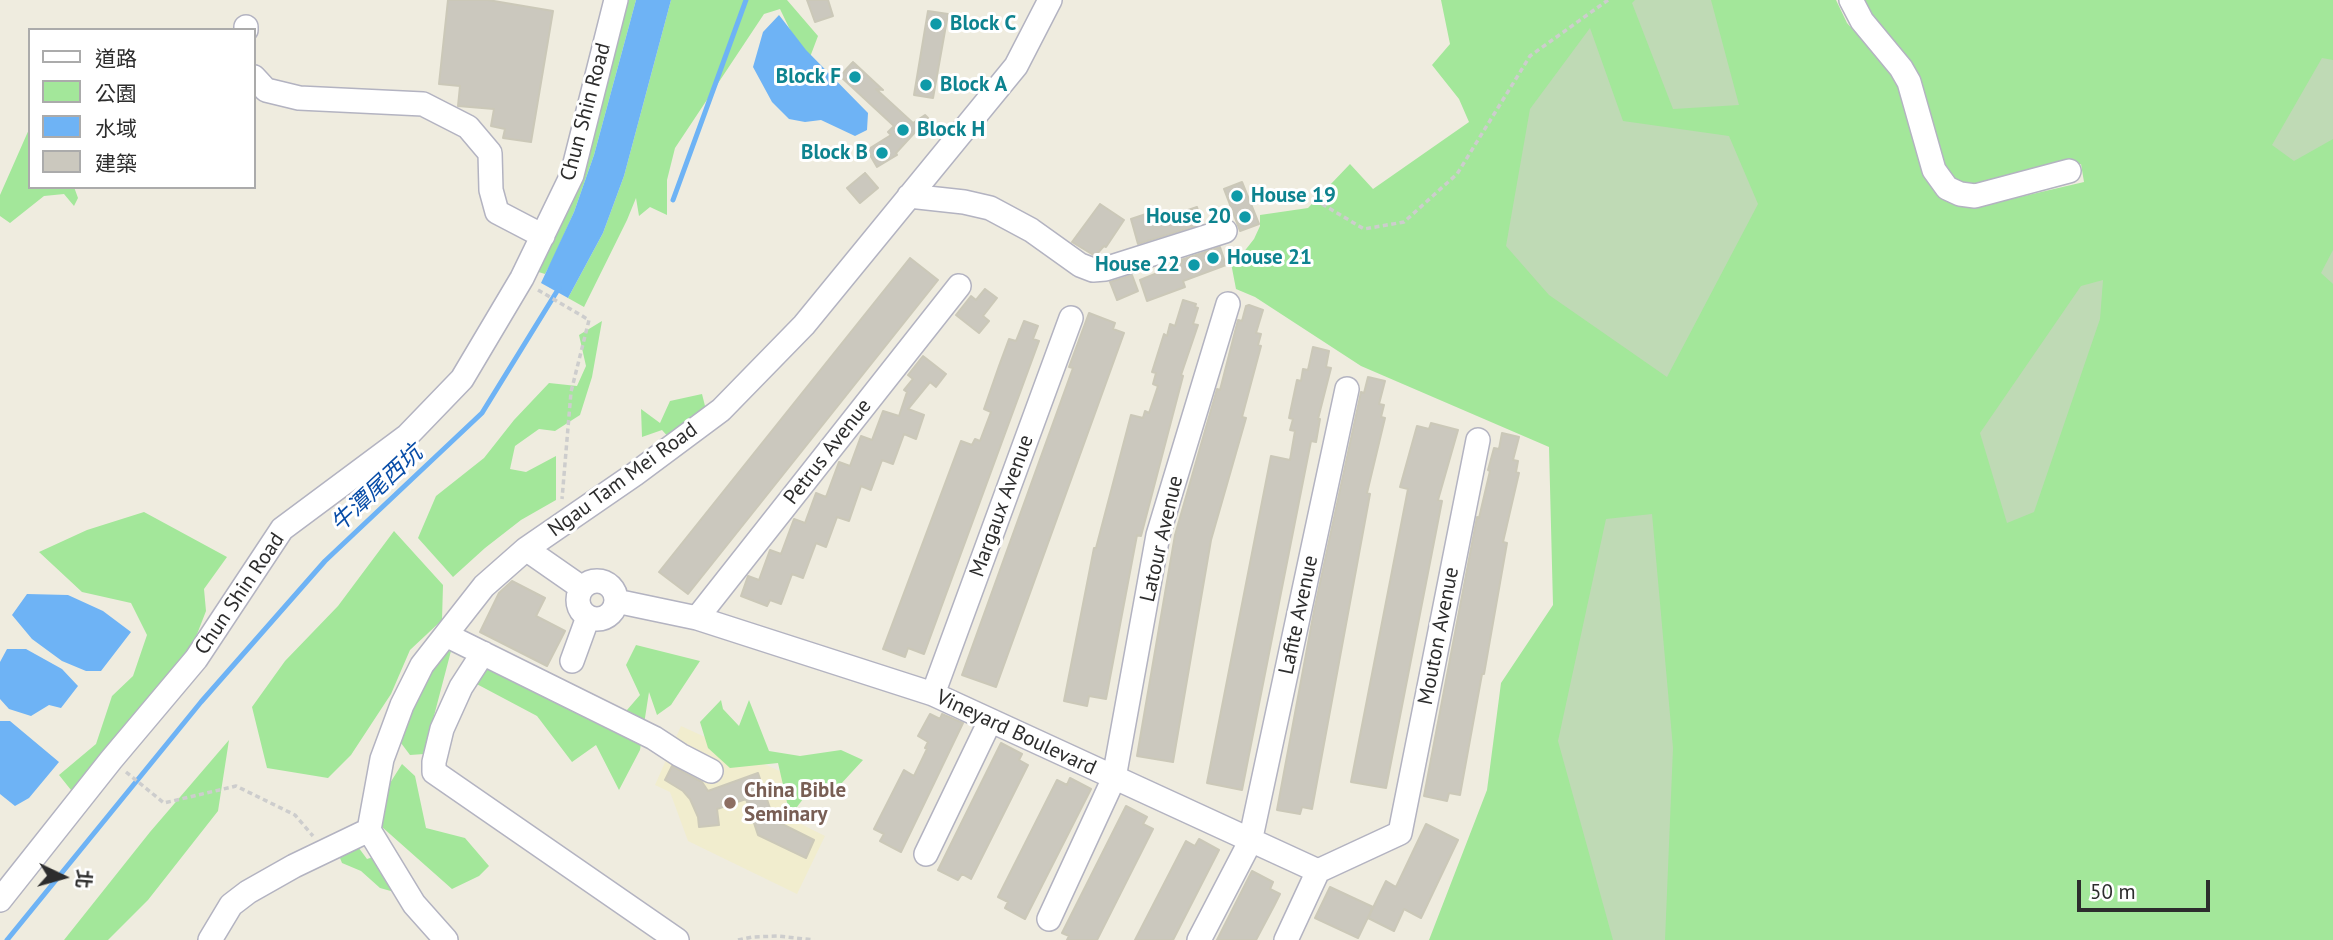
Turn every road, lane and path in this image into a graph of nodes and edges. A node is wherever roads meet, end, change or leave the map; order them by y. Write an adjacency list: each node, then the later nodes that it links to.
1 (616, 0): 10 (street, Chun Shin Road)
2 (1050, 0): 7 (street, Ngau Tam Mei Road)
3 (1608, 0): 8 (path)
4 (1851, 0): 6 (street)
5 (256, 79): 10 (street)
6 (2069, 171)
7 (909, 196): 9 (street); 17 (street, Ngau Tam Mei Road)
8 (1322, 204)
9 (1225, 231)
10 (542, 236): 11 (street, Chun Shin Road)
11 (521, 280): 17 (path); 36 (street, Chun Shin Road)
12 (959, 286): 22 (street, Petrus Avenue)
13 (1228, 304): 30 (street, Latour Avenue)
14 (1071, 317): 26 (street, Margaux Avenue)
15 (1347, 389): 32 (street, Lafite Avenue)
16 (1478, 440): 35 (street, Mouton Avenue)
17 (568, 520): 18 (street, Ngau Tam Mei Road)
18 (526, 549): 19 (street); 23 (street, Ngau Tam Mei Road)
19 (582, 587): 20 (street); 21 (street)
20 (616, 601): 21 (street); 22 (street, Vineyard Boulevard)
21 (588, 617): 25 (street)
22 (697, 618): 26 (street, Vineyard Boulevard)
23 (446, 635): 24 (street); 31 (street, Ngau Tam Mei Road)
24 (483, 653): 29 (street); 40 (street)
25 (572, 661)
26 (933, 694): 27 (street, Vineyard Boulevard)
27 (990, 721): 30 (street, Vineyard Boulevard); 34 (street)
28 (125, 771): 33 (path)
29 (712, 771)
30 (1114, 778): 32 (street, Vineyard Boulevard); 37 (street, Latour Avenue)
31 (369, 830): 33 (street); 39 (street)
32 (1250, 842): 35 (street, Vineyard Boulevard); 43 (street, Lafite Avenue)
33 (327, 851): 38 (street)
34 (926, 855)
35 (1318, 871): 44 (street)
36 (0, 900)
37 (1049, 919)
38 (210, 940)
39 (446, 940)
40 (677, 940)
41 (738, 940): 42 (path)
42 (814, 940)
43 (1199, 940)
44 (1286, 940)

